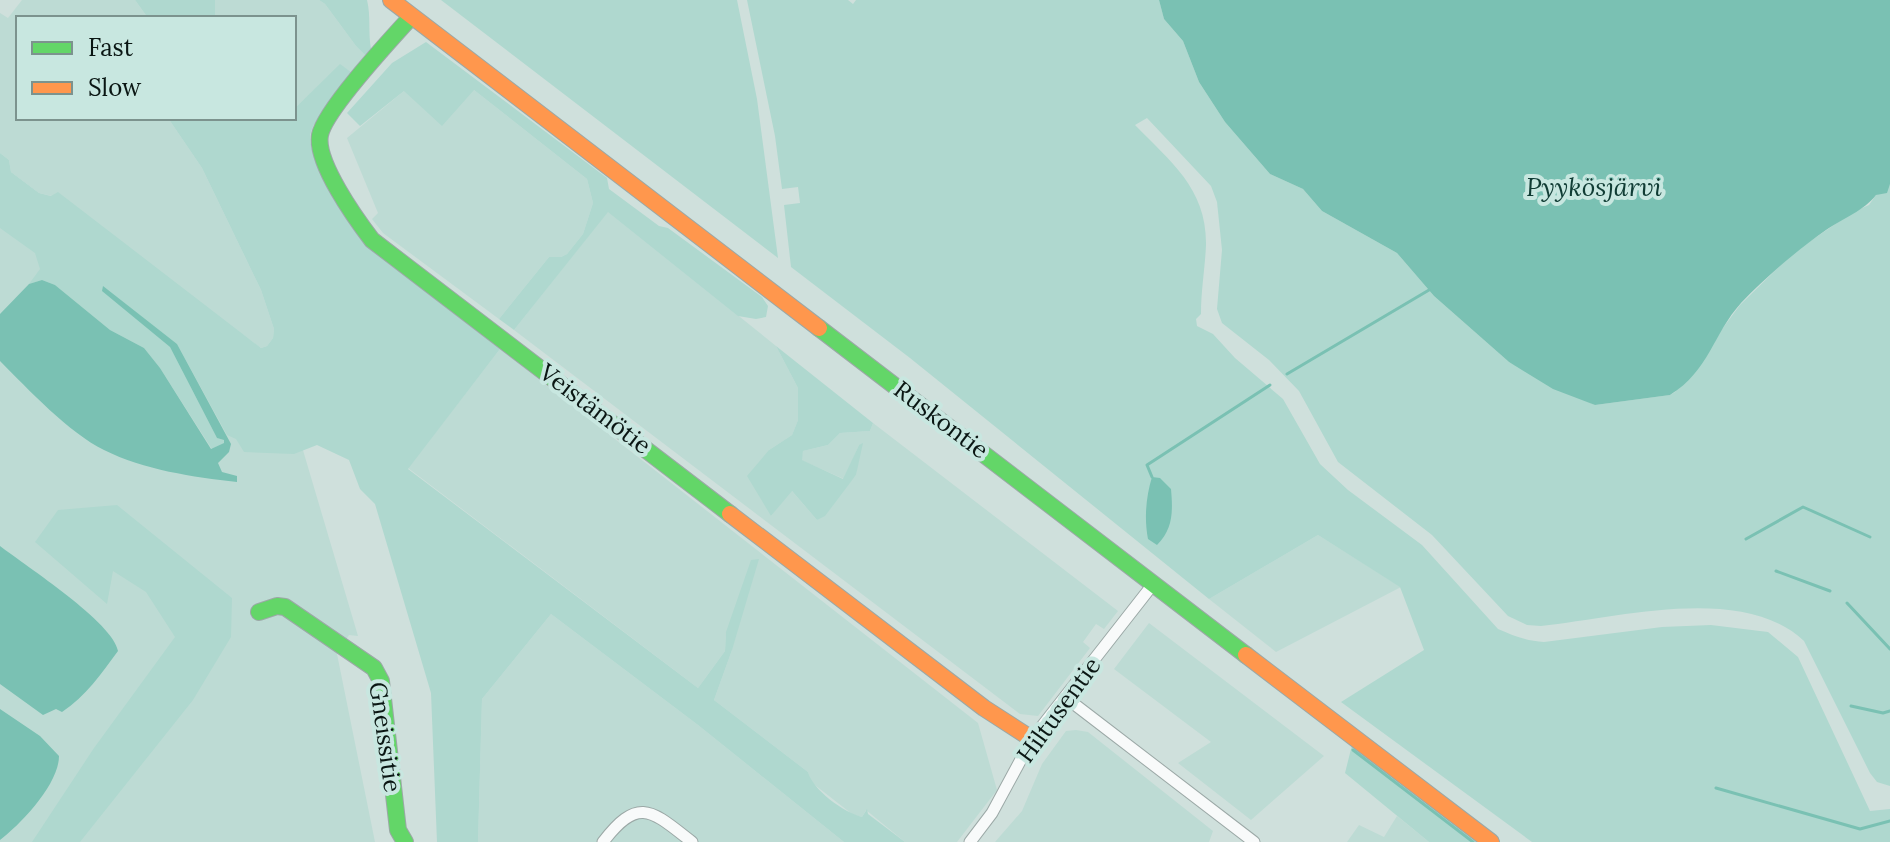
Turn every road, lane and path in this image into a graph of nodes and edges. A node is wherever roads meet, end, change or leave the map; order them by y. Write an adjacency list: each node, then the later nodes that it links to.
1 (391, 0): 2 (street, Ruskontie)
2 (411, 17): 3 (street, Ruskontie); 6 (street, Veistämötie)
3 (1154, 583): 5 (street, Hiltusentie); 12 (street, Ruskontie)
4 (259, 612): 7 (street, Gneissitie)
5 (1065, 697): 6 (street, Hiltusentie); 11 (street)
6 (1032, 739): 10 (street, Hiltusentie)
7 (405, 842)
8 (603, 842): 9 (street)
9 (692, 842)
10 (970, 842)
11 (1254, 842)
12 (1491, 842)

